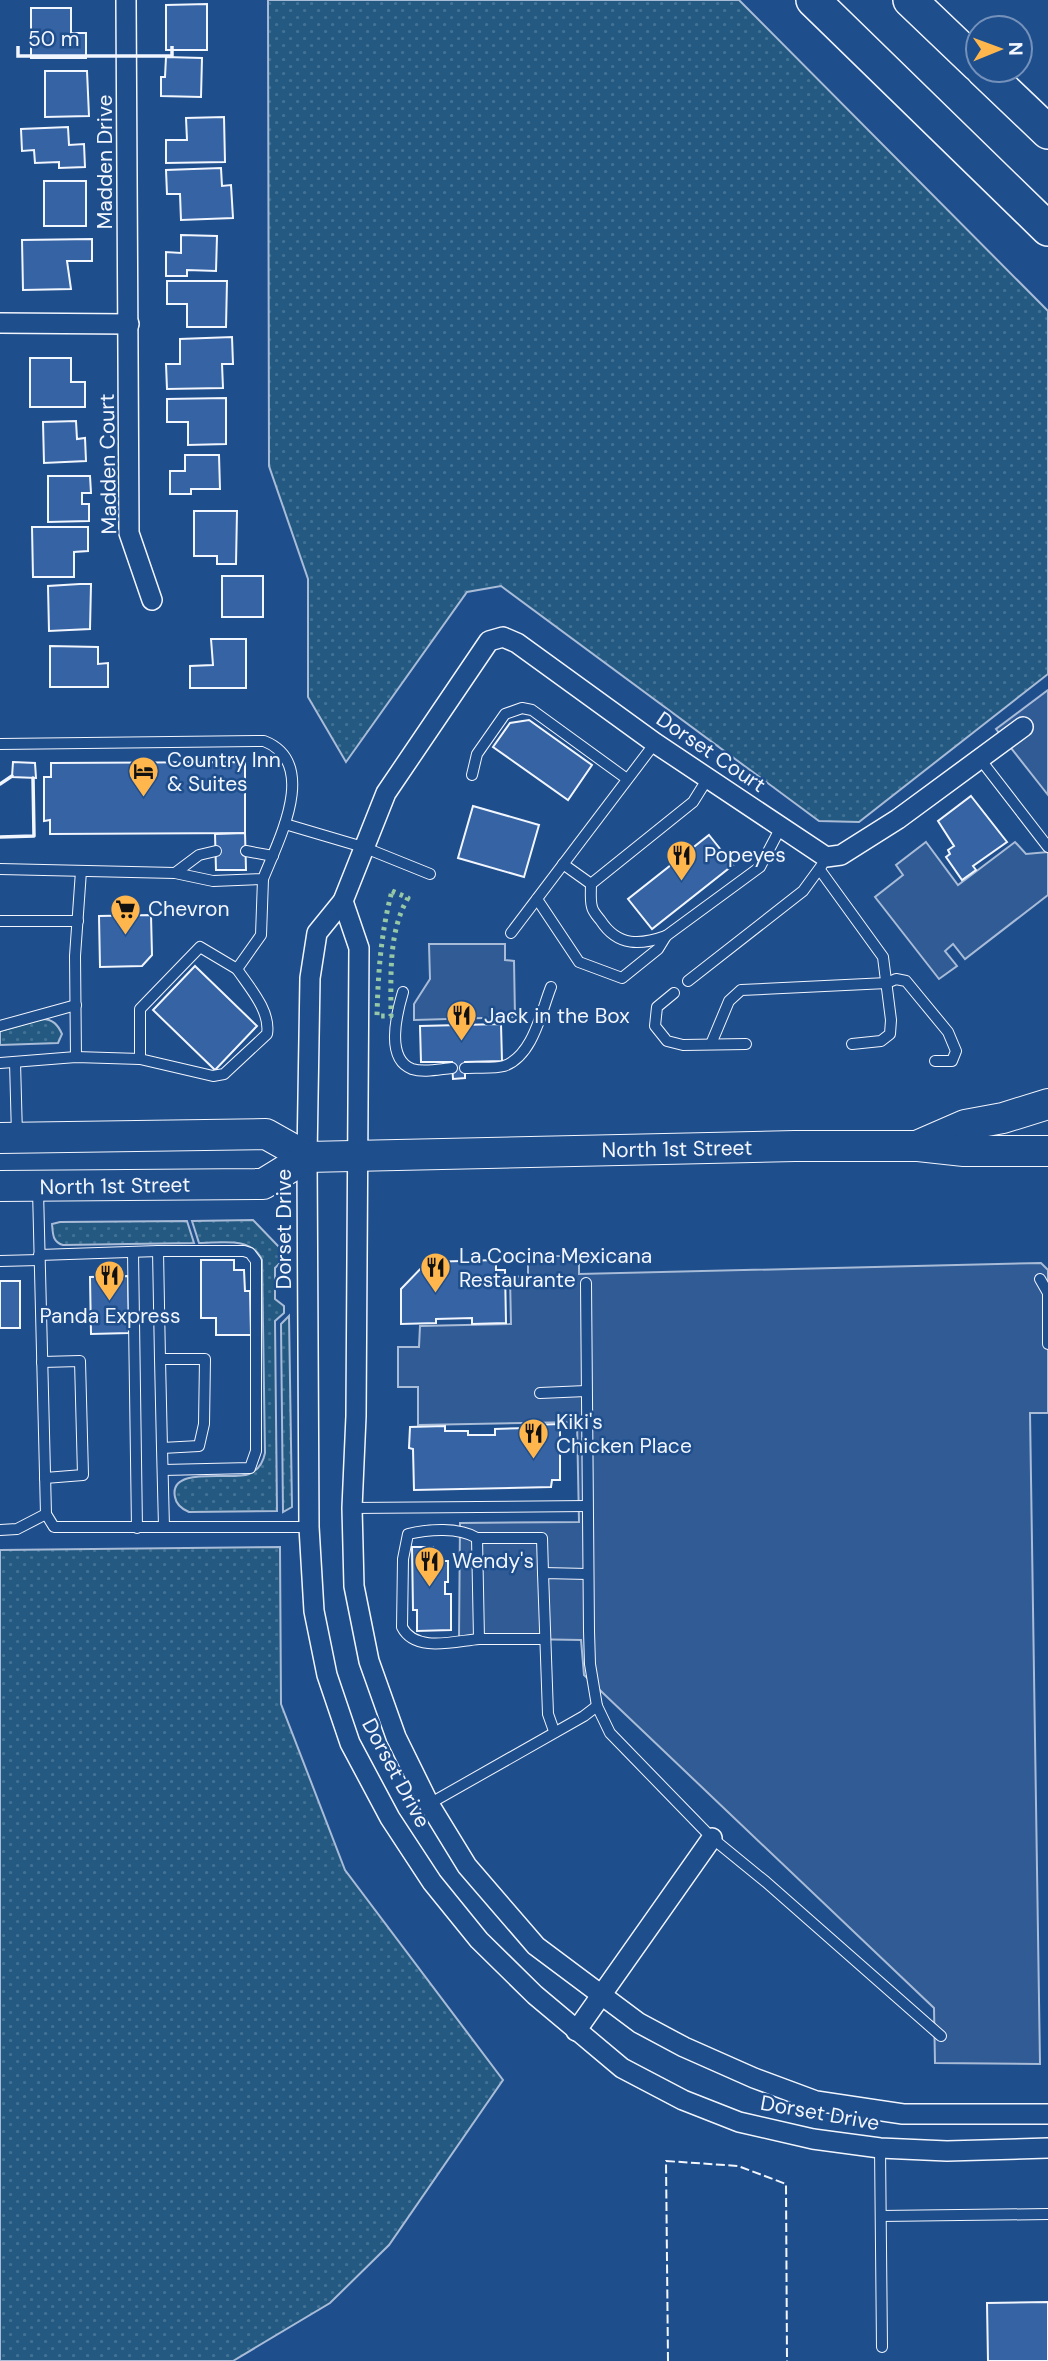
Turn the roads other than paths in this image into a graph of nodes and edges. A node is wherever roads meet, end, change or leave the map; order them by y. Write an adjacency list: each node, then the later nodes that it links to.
1 (126, 0): 9 (street, Madden Drive)
2 (813, 0): 7 (highway)
3 (910, 0): 4 (highway)
4 (964, 52)
5 (998, 84): 6 (highway)
6 (1048, 132)
7 (1048, 229)
8 (0, 323): 9 (street)
9 (129, 324): 10 (street, Madden Court)
10 (152, 600)
11 (503, 637): 13 (street, Dorset Court); 21 (street, Dorset Drive)
12 (1023, 727): 15 (street)
13 (655, 743): 17 (street, Dorset Court); 18 (lane)
14 (0, 744): 19 (lane)
15 (980, 759): 22 (lane); 27 (street)
16 (472, 775): 18 (lane)
17 (708, 778): 20 (street, Dorset Court); 33 (lane)
18 (627, 779): 26 (lane)
19 (285, 824): 21 (lane); 25 (lane)
20 (781, 827): 27 (street, Dorset Court); 39 (lane)
21 (363, 847): 31 (lane); 35 (street, Dorset Drive)
22 (1048, 847)
23 (216, 851): 30 (lane)
24 (246, 851): 25 (lane)
25 (272, 856): 32 (lane)
26 (562, 864): 33 (lane); 34 (lane)
27 (823, 864): 41 (lane); 42 (lane)
28 (0, 869): 29 (lane)
29 (80, 871): 30 (lane); 37 (lane)
30 (175, 873): 32 (lane)
31 (430, 874)
32 (263, 879): 40 (lane)
33 (591, 884): 39 (lane)
34 (537, 899): 38 (lane); 39 (lane)
35 (343, 901): 62 (street, Dorset Drive); 63 (street, Dorset Drive)
36 (0, 921): 37 (lane)
37 (78, 921): 46 (lane)
38 (511, 933)
39 (666, 936)
40 (237, 969): 52 (lane); 52 (lane)
41 (688, 981)
42 (887, 983): 48 (lane); 50 (lane); 53 (lane)
43 (551, 987): 57 (lane)
44 (403, 992): 56 (lane)
45 (674, 993): 48 (lane)
46 (76, 1005): 47 (lane); 51 (lane)
47 (0, 1026)
48 (711, 1044): 49 (lane)
49 (746, 1044)
50 (852, 1044)
51 (76, 1057): 52 (lane); 54 (lane)
52 (140, 1059)
53 (935, 1061)
54 (15, 1062): 55 (lane); 59 (lane)
55 (0, 1063)
56 (452, 1068)
57 (465, 1068)
58 (1048, 1104): 60 (main road)
59 (9, 1138): 63 (main road)
60 (918, 1146): 61 (main road, North 1st Street); 62 (main road, North 1st Street)
61 (1048, 1150)
62 (358, 1155): 63 (main road, North 1st Street); 81 (street, Dorset Drive)
63 (307, 1157): 65 (main road, North 1st Street); 84 (street, Dorset Drive)
64 (0, 1186): 65 (main road, North 1st Street)
65 (38, 1186): 68 (lane)
66 (158, 1251): 67 (lane); 73 (lane); 78 (lane)
67 (133, 1252): 68 (lane); 85 (lane)
68 (39, 1258): 69 (lane); 74 (lane)
69 (0, 1261)
70 (1040, 1279): 72 (lane)
71 (586, 1283): 75 (lane)
72 (1048, 1344)
73 (160, 1359): 77 (lane); 77 (lane)
74 (42, 1362): 79 (lane); 79 (lane)
75 (586, 1391): 76 (lane); 80 (lane)
76 (540, 1393)
77 (162, 1448): 78 (lane)
78 (163, 1470): 83 (lane)
79 (45, 1478): 82 (lane)
80 (587, 1506): 81 (lane); 89 (lane)
81 (352, 1508): 94 (street, Dorset Drive)
82 (46, 1514): 85 (lane); 86 (lane)
83 (164, 1527): 84 (lane); 85 (lane)
84 (309, 1527): 97 (street, Dorset Drive)
85 (137, 1528)
86 (0, 1530)
87 (477, 1538): 88 (lane); 90 (lane); 90 (lane)
88 (543, 1573): 89 (lane); 91 (lane)
89 (588, 1574): 92 (lane)
90 (479, 1639): 91 (lane)
91 (545, 1639): 93 (lane)
92 (597, 1706): 93 (lane); 95 (lane)
93 (554, 1731): 94 (lane)
94 (429, 1804): 96 (street, Dorset Drive)
95 (712, 1838): 96 (street); 98 (lane)
96 (601, 1997): 97 (street); 99 (street, Dorset Drive)
97 (576, 2031): 100 (street, Dorset Drive)
98 (941, 2036)
99 (1048, 2114)
100 (880, 2148): 101 (street, Dorset Drive); 103 (lane)
101 (1048, 2148)
102 (1048, 2214): 103 (lane)
103 (881, 2216): 104 (lane)
104 (882, 2347)

